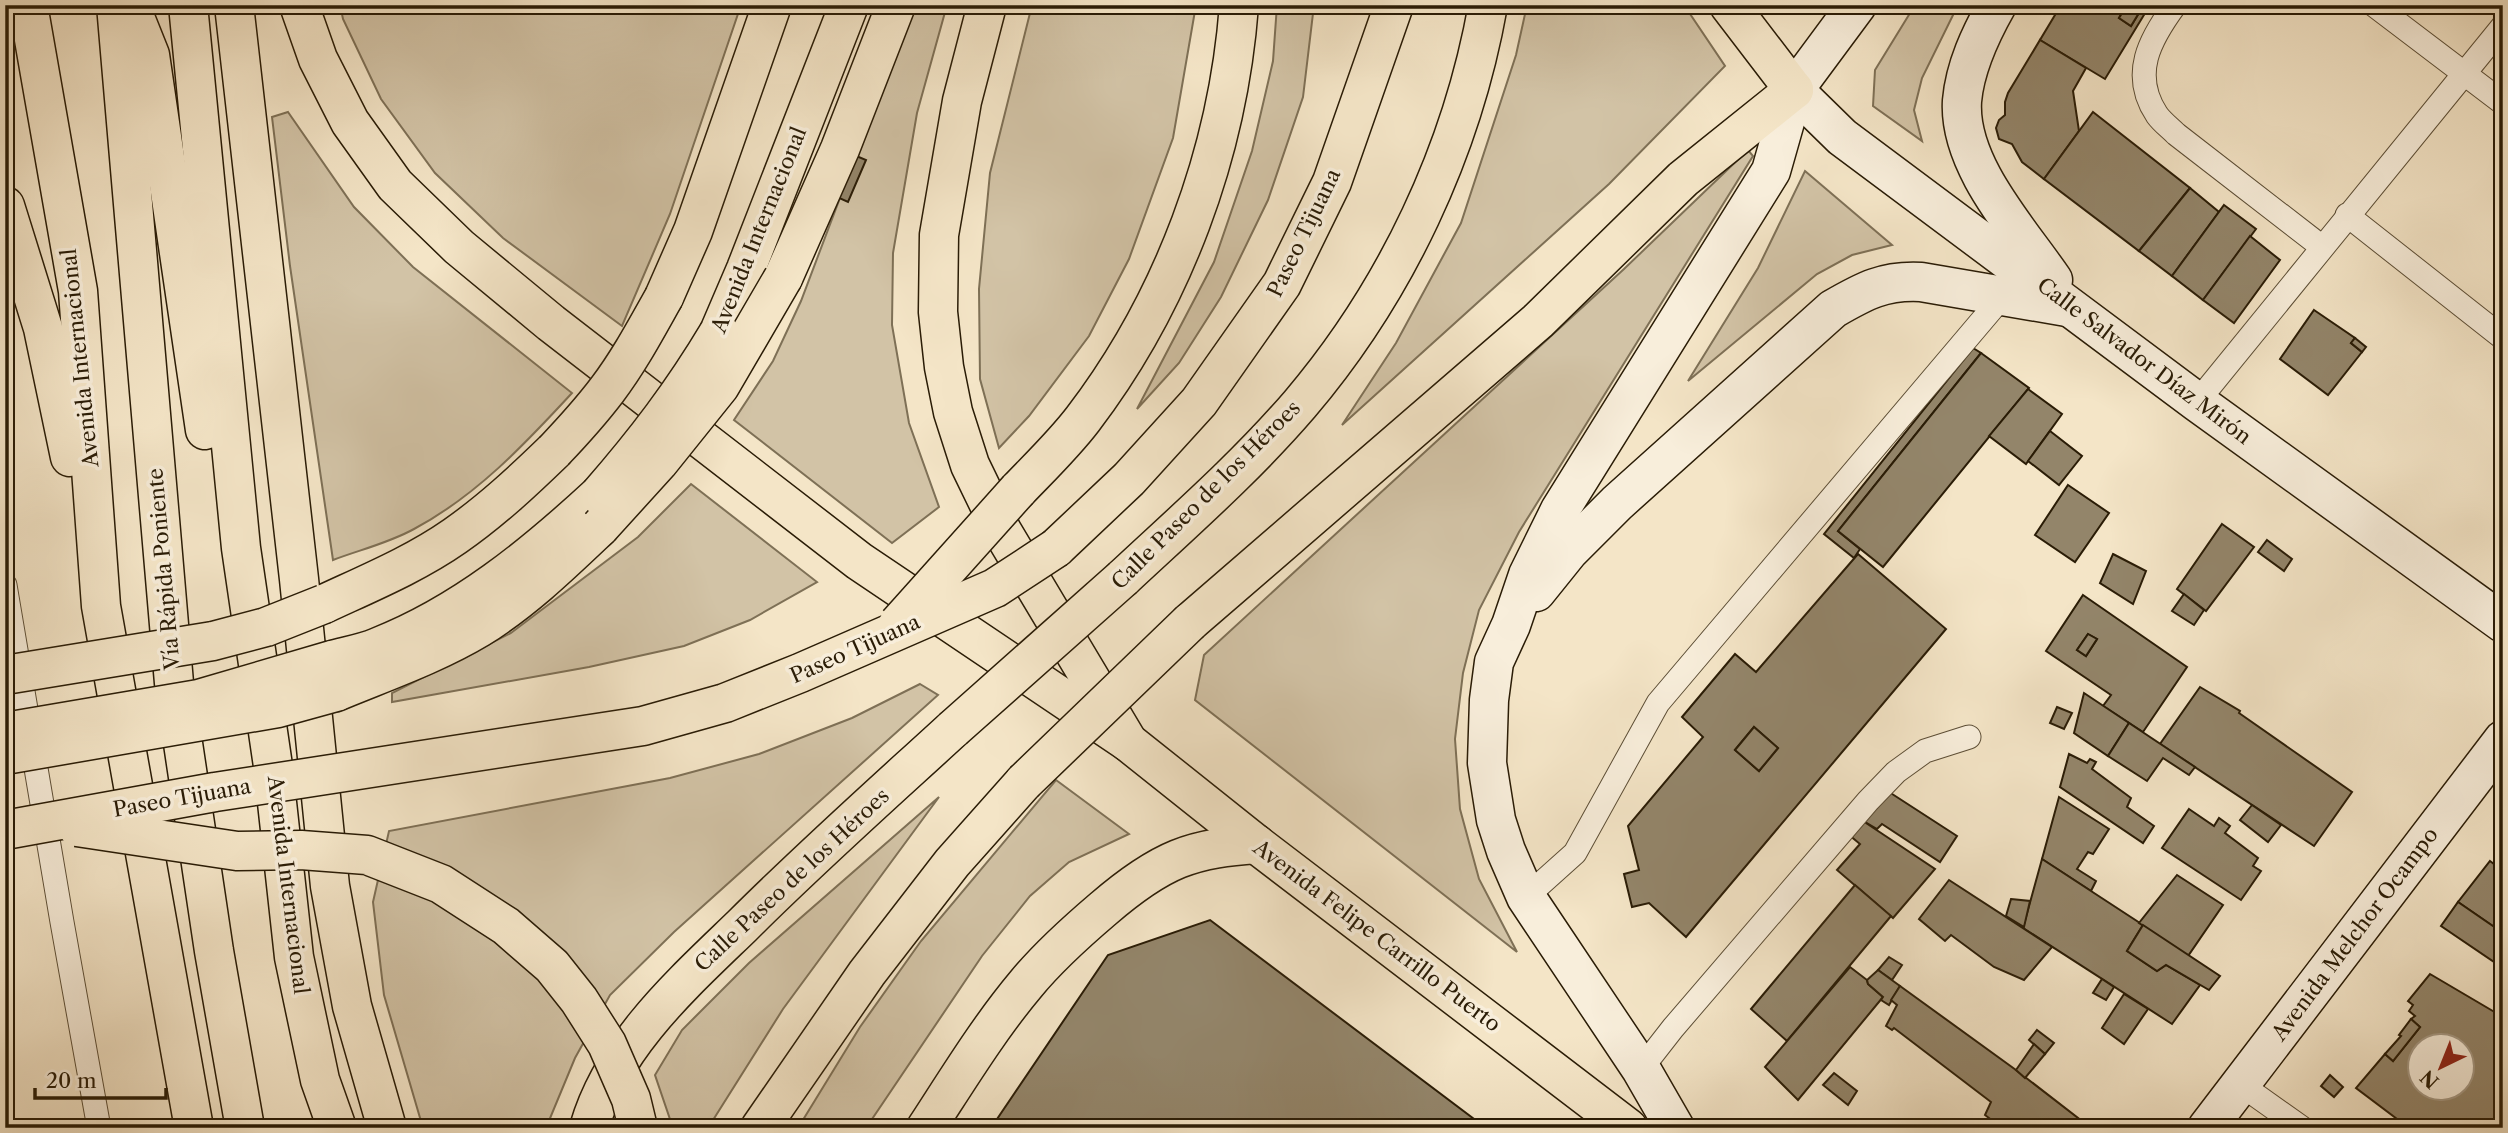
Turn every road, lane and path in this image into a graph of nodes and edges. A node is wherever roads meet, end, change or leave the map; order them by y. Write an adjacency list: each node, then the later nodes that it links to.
1 (28, 5): 33 (main road, Avenida Internacional)
2 (116, 5): 52 (main road, Vía Rápida Poniente)
3 (130, 5): 31 (main road)
4 (188, 5): 31 (main road, Avenida Internacional)
5 (234, 5): 54 (main road)
6 (299, 5): 42 (main road, Avenida Felipe Carrillo Puerto)
7 (772, 5): 37 (main road, bridge)
8 (849, 5): 30 (main road, Avenida Internacional, bridge)
9 (896, 5): 30 (main road, bridge)
10 (987, 5): 42 (main road)
11 (1239, 5): 36 (main road, bridge)
12 (1488, 5): 55 (main road, Calle Paseo de los Héroes, bridge)
13 (1729, 5): 21 (main road)
14 (1857, 5): 21 (main road)
15 (1997, 5): 27 (main road)
16 (2175, 5): 25 (lane)
17 (2374, 5): 20 (lane)
18 (1393, 6): 36 (main road, Paseo Tijuana, bridge)
19 (2503, 26): 20 (lane)
20 (2465, 74): 22 (lane); 24 (lane)
21 (1794, 90): 27 (main road, Calle Salvador Díaz Mirón); 35 (main road); 57 (main road, bridge)
22 (2503, 103)
23 (5, 205): 33 (main road)
24 (2347, 215): 25 (lane); 28 (lane)
25 (2322, 247): 29 (lane)
26 (2002, 297): 27 (main road); 35 (main road); 47 (lane)
27 (2073, 308): 29 (main road, Calle Salvador Díaz Mirón)
28 (2503, 338)
29 (2197, 402): 34 (main road, Calle Salvador Díaz Mirón)
30 (599, 511): 38 (main road, Avenida Internacional)
31 (241, 548): 53 (main road, Avenida Internacional)
32 (5, 585): 50 (lane)
33 (101, 606): 51 (main road, Avenida Internacional)
34 (2503, 623)
35 (1511, 625): 47 (main road)
36 (890, 633): 44 (main road, Paseo Tijuana, bridge)
37 (5, 676)
38 (334, 676): 39 (main road, Avenida Internacional, bridge); 43 (main road, bridge)
39 (5, 732)
40 (1969, 737): 48 (lane)
41 (2503, 740): 49 (main road, Avenida Melchor Ocampo)
42 (1128, 742): 46 (main road, Avenida Felipe Carrillo Puerto)
43 (5, 755)
44 (47, 822): 45 (main road, Paseo Tijuana, bridge); 56 (main road, bridge)
45 (5, 830)
46 (1256, 844): 58 (main road); 59 (main road, Avenida Felipe Carrillo Puerto)
47 (1526, 897): 48 (main road)
48 (1641, 1069): 60 (main road)
49 (2240, 1084): 61 (main road, Avenida Melchor Ocampo); 62 (lane)
50 (99, 1128)
51 (194, 1128)
52 (245, 1128)
53 (337, 1128)
54 (387, 1128)
55 (589, 1128)
56 (638, 1128)
57 (760, 1128)
58 (926, 1128)
59 (1628, 1128)
60 (1675, 1128)
61 (2207, 1128)
62 (2302, 1128)

